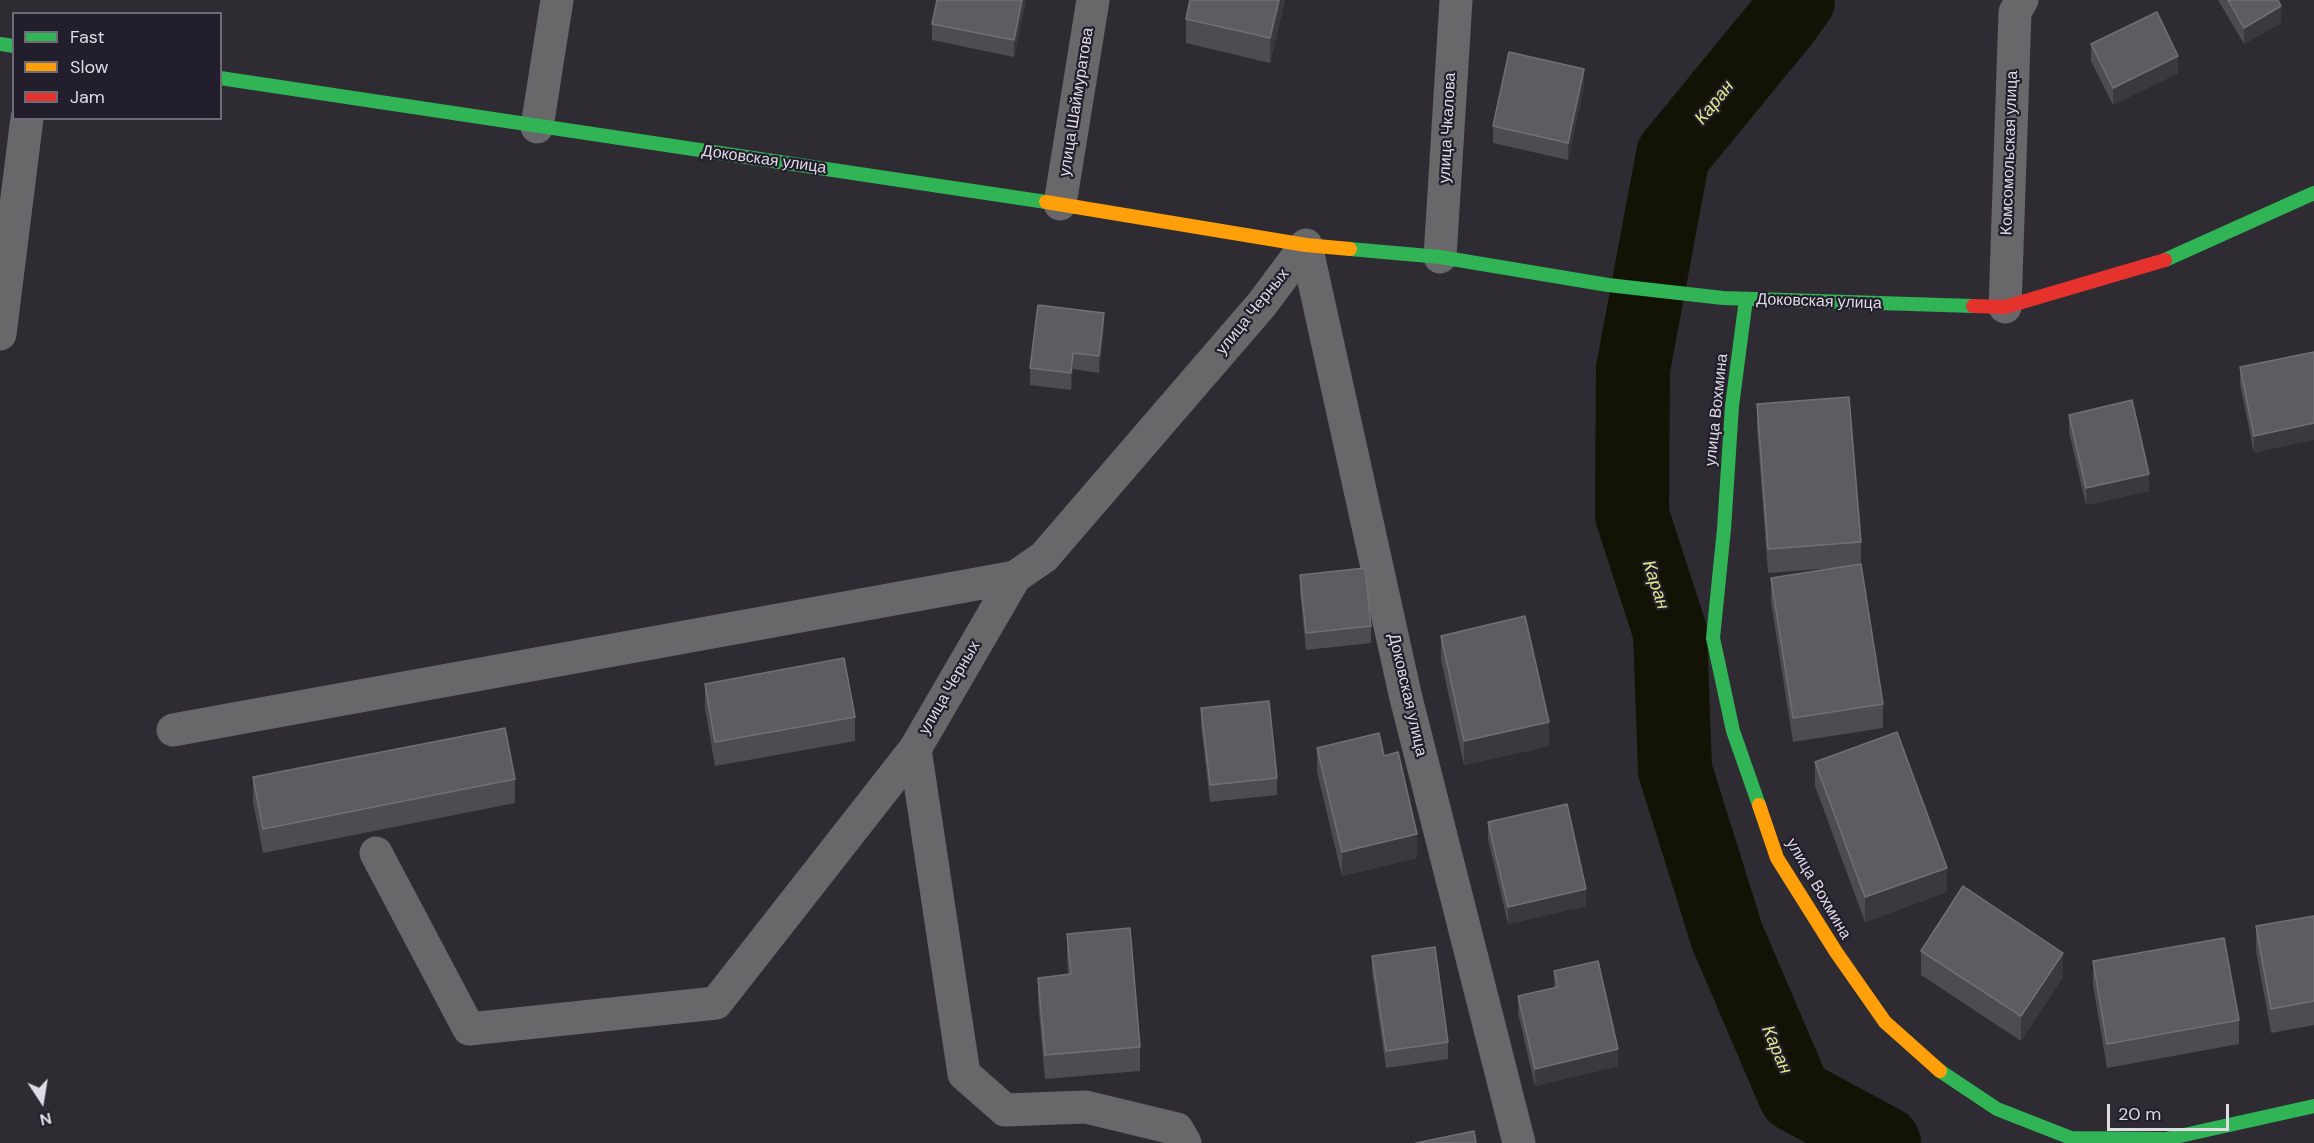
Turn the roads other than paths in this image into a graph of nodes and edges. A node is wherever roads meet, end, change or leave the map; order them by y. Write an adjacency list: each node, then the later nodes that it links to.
1 (557, 0): 7 (street)
2 (1093, 0): 9 (street, улица Шаймуратова)
3 (1455, 0): 11 (street, улица Чкалова)
4 (2022, 0): 13 (street, Комсомольская улица)
5 (222, 78): 7 (main road, Доковская улица)
6 (27, 120): 14 (street)
7 (537, 127): 9 (main road, Доковская улица)
8 (2314, 193): 13 (main road, Доковская улица)
9 (1060, 204): 10 (main road, Доковская улица)
10 (1306, 245): 11 (main road, Доковская улица); 15 (street, улица Черных); 21 (street, Доковская улица)
11 (1440, 257): 12 (main road, Доковская улица)
12 (1746, 299): 13 (main road, Доковская улица); 19 (main road, улица Вохмина)
13 (2005, 307)
14 (0, 334)
15 (1015, 577): 16 (street); 17 (street, улица Черных)
16 (173, 730)
17 (915, 749): 18 (street); 20 (street, улица Черных)
18 (376, 853)
19 (2314, 1106)
20 (1185, 1143)
21 (1519, 1143)

